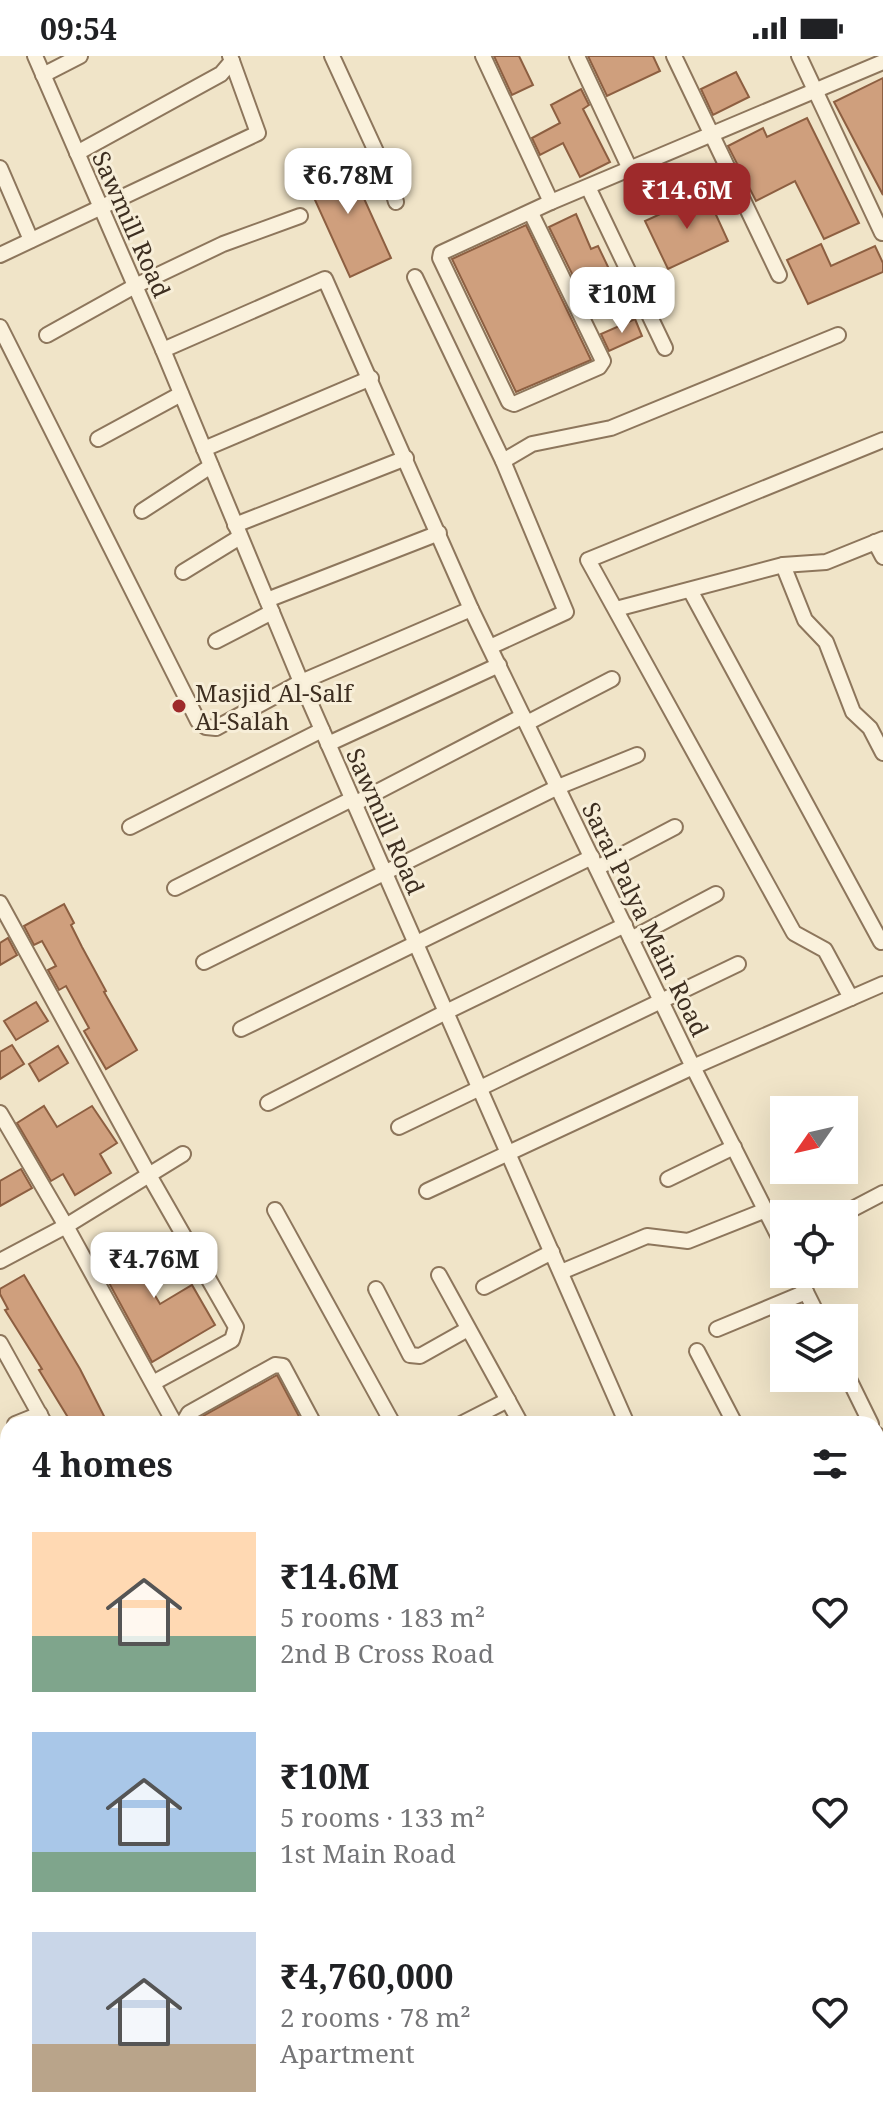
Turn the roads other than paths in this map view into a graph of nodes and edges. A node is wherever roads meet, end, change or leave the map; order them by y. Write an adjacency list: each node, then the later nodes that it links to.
1 (35, 56): 10 (street, Sawmill Road)
2 (80, 56): 10 (street)
3 (332, 56): 17 (street)
4 (483, 56): 18 (street)
5 (577, 56): 15 (street)
6 (674, 56): 12 (street)
7 (799, 56): 11 (street)
8 (231, 59): 13 (street); 19 (street)
9 (883, 62): 11 (street)
10 (43, 75): 13 (street, Sawmill Road)
11 (815, 91): 12 (street); 22 (street)
12 (712, 135): 15 (street); 25 (street)
13 (77, 153): 19 (street, Sawmill Road)
14 (0, 168): 23 (street)
15 (630, 169): 16 (street)
16 (588, 187): 18 (street); 31 (street)
17 (396, 202)
18 (551, 202): 20 (street)
19 (101, 207): 23 (street); 27 (street, Sawmill Road)
20 (531, 213): 20 (street)
21 (300, 216): 27 (street)
22 (882, 233)
23 (31, 240): 24 (street)
24 (0, 255)
25 (779, 275)
26 (415, 277): 39 (street)
27 (135, 286): 29 (street); 32 (street, Sawmill Road)
28 (0, 327): 56 (street)
29 (47, 335)
30 (838, 335): 39 (street)
31 (665, 348)
32 (163, 350): 33 (street, Sarai Palya Main Road); 34 (street, Sawmill Road)
33 (371, 378): 37 (street); 38 (street, Sarai Palya Main Road)
34 (181, 394): 35 (street); 37 (street, Sawmill Road)
35 (98, 439)
36 (883, 440): 51 (street)
37 (204, 449): 40 (street, Sawmill Road)
38 (406, 458): 42 (street); 43 (street, Sarai Palya Main Road)
39 (503, 461): 53 (street)
40 (211, 466): 41 (street); 42 (street, Sawmill Road)
41 (142, 511)
42 (238, 531): 47 (street); 49 (street, Sawmill Road)
43 (439, 533): 49 (street); 50 (street, Sarai Palya Main Road)
44 (879, 541): 45 (street); 46 (street)
45 (883, 557)
46 (783, 565): 48 (street); 59 (street)
47 (183, 572)
48 (690, 590): 51 (street); 75 (street)
49 (269, 606): 52 (street); 56 (street, Sawmill Road)
50 (471, 609): 53 (street, Sarai Palya Main Road); 56 (street)
51 (616, 609): 79 (street)
52 (216, 641)
53 (490, 647): 54 (street, Sarai Palya Main Road)
54 (499, 665): 57 (street, Sarai Palya Main Road); 61 (street)
55 (612, 679): 57 (street)
56 (301, 682): 60 (street, Sawmill Road)
57 (525, 719): 64 (street, Sarai Palya Main Road); 65 (street)
58 (883, 719): 59 (street)
59 (870, 728): 62 (street)
60 (322, 730): 61 (street, Sawmill Road); 66 (street)
61 (328, 744): 65 (street, Sawmill Road)
62 (883, 753)
63 (637, 755): 64 (street)
64 (558, 787): 68 (street, Sarai Palya Main Road); 69 (street)
65 (353, 801): 69 (street, Sawmill Road); 70 (street)
66 (130, 827)
67 (675, 827): 68 (street)
68 (595, 863): 73 (street, Sarai Palya Main Road); 74 (street)
69 (384, 871): 74 (street, Sawmill Road); 76 (street)
70 (175, 888)
71 (716, 894): 73 (street)
72 (0, 903): 91 (street)
73 (628, 932): 80 (street, Sarai Palya Main Road); 81 (street)
74 (415, 942): 81 (street, Sawmill Road); 82 (street)
75 (881, 942)
76 (204, 962)
77 (738, 964): 80 (street)
78 (883, 984): 79 (street)
79 (851, 998): 83 (street)
80 (660, 1000): 83 (street, Sarai Palya Main Road); 84 (street)
81 (446, 1012): 84 (street, Sawmill Road); 85 (street)
82 (241, 1029)
83 (693, 1067): 88 (street, Sarai Palya Main Road); 90 (street)
84 (479, 1087): 87 (street); 90 (street, Sawmill Road)
85 (268, 1103)
86 (0, 1113): 99 (street)
87 (399, 1127)
88 (734, 1147): 92 (street); 97 (street, Sarai Palya Main Road)
89 (183, 1154): 91 (street)
90 (507, 1154): 93 (street); 100 (street, Sawmill Road)
91 (149, 1175): 99 (street); 113 (street)
92 (668, 1179)
93 (427, 1191)
94 (883, 1193): 95 (street)
95 (858, 1206)
96 (275, 1210): 120 (street)
97 (766, 1210): 98 (street, Sarai Palya Main Road); 102 (street)
98 (770, 1218)
99 (66, 1226): 101 (street); 113 (street)
100 (552, 1252): 102 (street, Sawmill Road); 104 (street)
101 (0, 1261)
102 (561, 1272): 123 (street, Sawmill Road)
103 (439, 1275): 109 (street)
104 (484, 1287)
105 (804, 1288): 107 (street)
106 (376, 1289): 109 (street)
107 (806, 1292): 108 (street); 110 (street)
108 (812, 1304)
109 (468, 1329): 115 (street)
110 (717, 1329)
111 (0, 1343): 116 (street)
112 (697, 1351): 124 (street)
113 (153, 1383): 117 (street)
114 (855, 1392): 125 (street)
115 (508, 1400): 121 (street); 122 (street)
116 (40, 1416)
117 (171, 1416)
118 (187, 1416): 119 (street)
119 (310, 1416)
120 (389, 1416)
121 (477, 1416)
122 (517, 1416)
123 (624, 1416)
124 (731, 1416)
125 (867, 1416)

